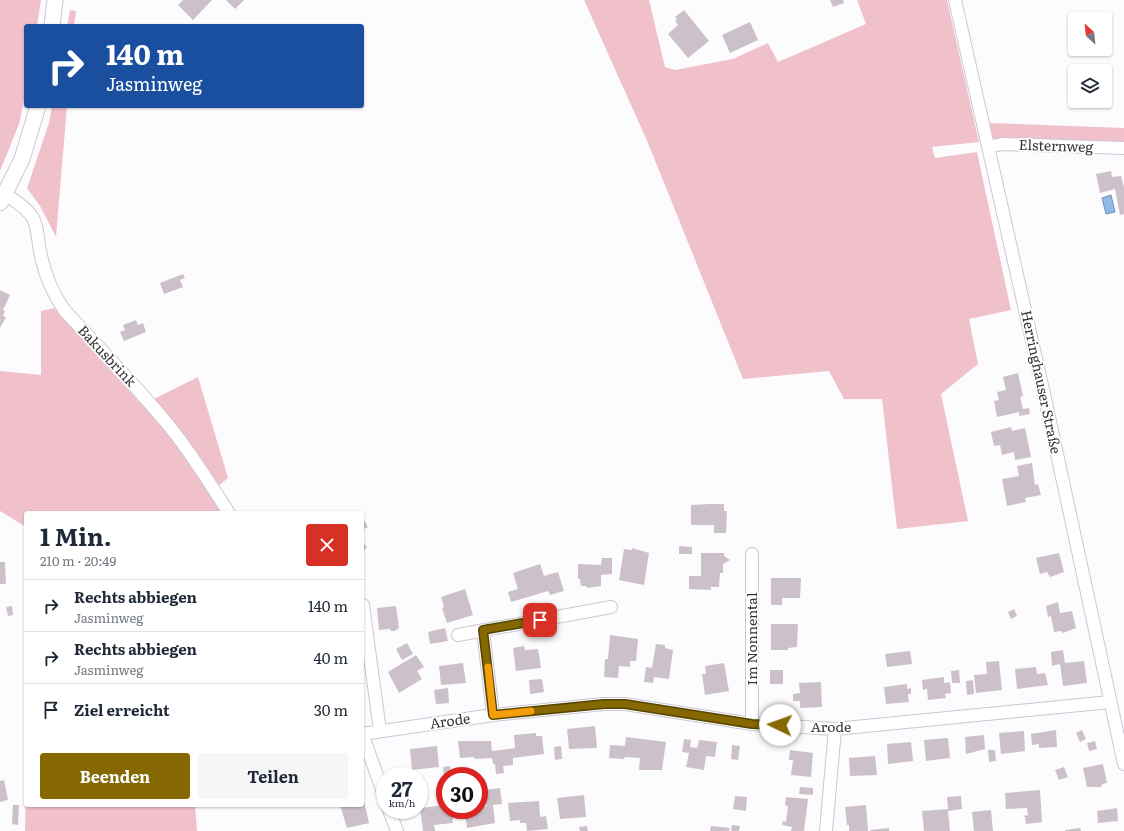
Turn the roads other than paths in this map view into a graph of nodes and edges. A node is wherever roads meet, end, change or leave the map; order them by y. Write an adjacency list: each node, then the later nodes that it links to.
1 (55, 0): 3 (street)
2 (955, 0): 5 (street, Herringhauser Straße)
3 (52, 24)
4 (37, 108): 7 (street)
5 (988, 147): 6 (street, Elsternweg); 14 (street, Herringhauser Straße)
6 (1124, 148)
7 (2, 198): 8 (street, Bakusbrink)
8 (228, 511)
9 (752, 554): 16 (street, Im Nonnental)
10 (364, 605): 18 (street)
11 (611, 607): 12 (street)
12 (483, 630): 13 (street); 15 (street)
13 (458, 635)
14 (1110, 702): 17 (street, Arode); 21 (street, Herringhauser Straße)
15 (493, 715): 16 (street, Arode); 18 (street, Arode)
16 (752, 724): 17 (street, Arode)
17 (836, 729): 25 (street)
18 (380, 731): 19 (street, Arode)
19 (364, 734)
20 (364, 740): 22 (street)
21 (1124, 764)
22 (376, 773)
23 (392, 819): 24 (street)
24 (397, 831)
25 (826, 831)

